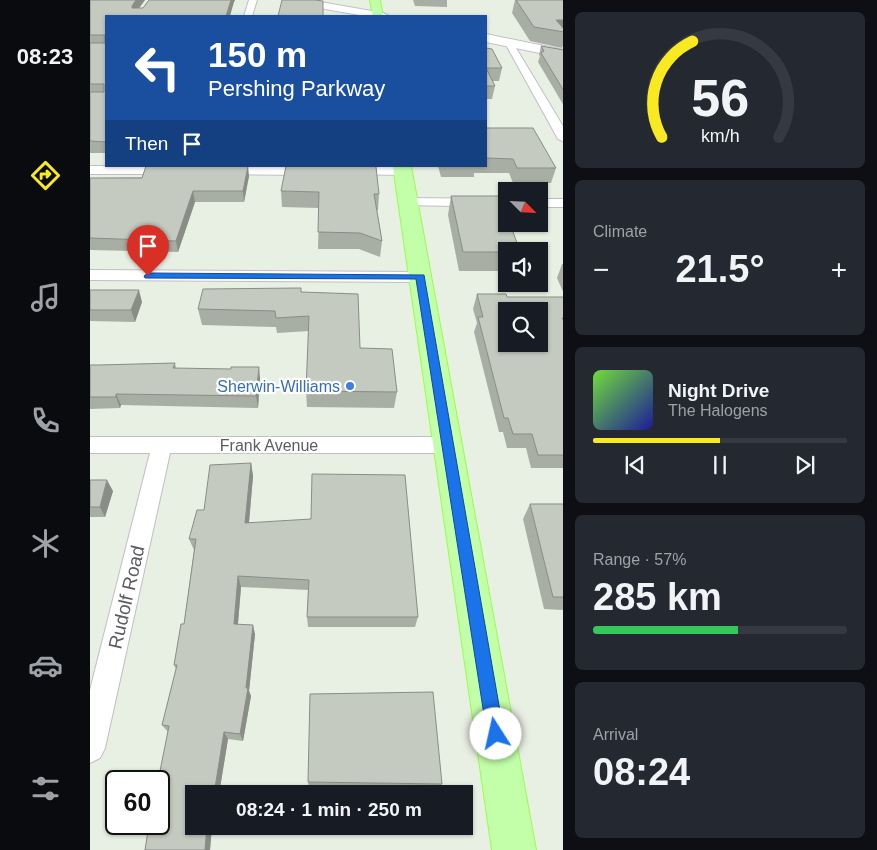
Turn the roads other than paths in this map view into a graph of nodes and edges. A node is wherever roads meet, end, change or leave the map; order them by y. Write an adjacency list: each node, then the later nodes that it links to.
1 (253, 0): 4 (street)
2 (291, 0): 5 (main road)
3 (375, 0): 6 (main road)
4 (248, 15)
5 (374, 15)
6 (380, 15)
7 (487, 38): 8 (main road)
8 (509, 43): 9 (main road); 10 (street)
9 (563, 54)
10 (563, 139)
11 (403, 169): 14 (street); 15 (main road)
12 (90, 170): 13 (street)
13 (178, 170)
14 (208, 170)
15 (408, 202): 16 (street); 20 (main road)
16 (498, 203)
17 (548, 203): 18 (street)
18 (563, 203)
19 (90, 275): 20 (street)
20 (420, 277): 23 (main road)
21 (90, 445): 22 (street, Frank Avenue)
22 (162, 445): 23 (street, Frank Avenue); 24 (street, Rudolf Road)
23 (448, 445): 25 (main road)
24 (90, 748)
25 (514, 850)

